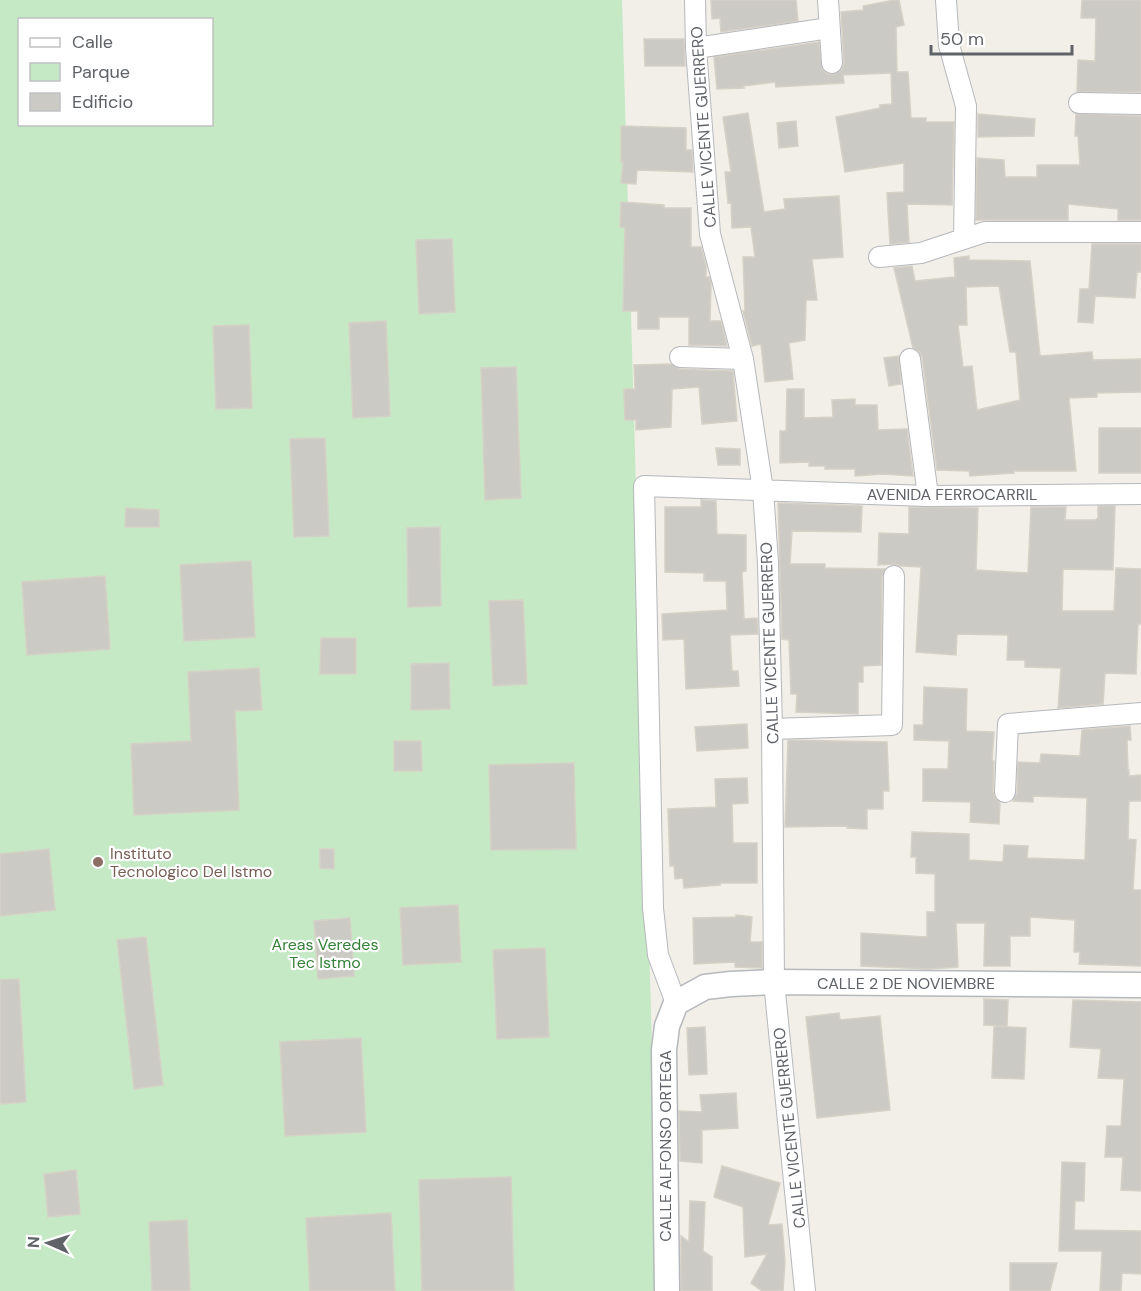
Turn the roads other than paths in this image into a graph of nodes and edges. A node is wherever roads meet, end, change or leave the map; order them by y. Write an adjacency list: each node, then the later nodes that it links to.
1 (695, 0): 5 (street, CALLE VICENTE GUERRERO)
2 (828, 0): 4 (street)
3 (946, 0): 10 (street)
4 (829, 28): 5 (street); 6 (street)
5 (696, 48): 13 (street, CALLE VICENTE GUERRERO)
6 (832, 63)
7 (1079, 103): 8 (street)
8 (1141, 104)
9 (1141, 232): 10 (street)
10 (963, 240): 11 (street)
11 (879, 257)
12 (680, 357): 13 (street)
13 (743, 359): 15 (street, CALLE VICENTE GUERRERO)
14 (910, 359): 17 (street)
15 (763, 490): 17 (street, AVENIDA FERROCARRIL); 20 (street, CALLE VICENTE GUERRERO); 24 (street, AVENIDA FERROCARRIL)
16 (1141, 494): 17 (street, AVENIDA FERROCARRIL)
17 (928, 496)
18 (894, 576): 20 (street)
19 (1141, 713): 21 (street)
20 (772, 729): 22 (street, CALLE VICENTE GUERRERO)
21 (1005, 792)
22 (774, 982): 23 (street, CALLE 2 DE NOVIEMBRE); 24 (street, CALLE 2 DE NOVIEMBRE); 26 (street, CALLE VICENTE GUERRERO)
23 (1141, 985)
24 (676, 1003): 25 (street, CALLE ALFONSO ORTEGA)
25 (667, 1291)
26 (805, 1291)

